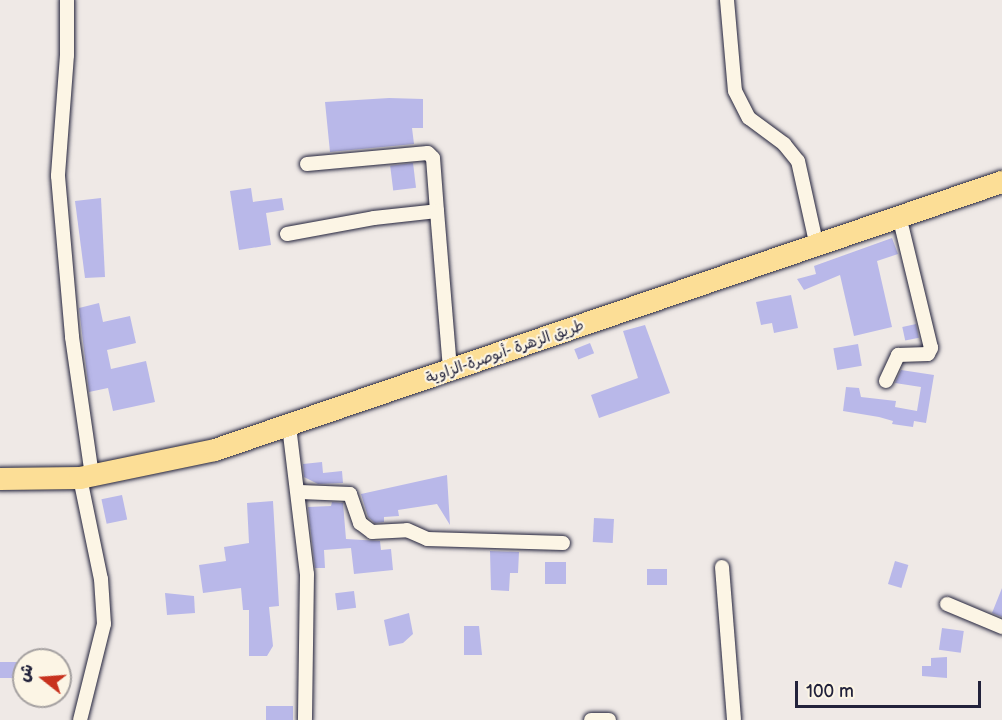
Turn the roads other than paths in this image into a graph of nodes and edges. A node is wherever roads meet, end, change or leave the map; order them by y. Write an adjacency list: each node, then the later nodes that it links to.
1 (67, 0): 12 (street)
2 (726, 0): 8 (street)
3 (307, 164): 5 (street)
4 (1002, 182): 6 (main road, طريق الزهرة -أبوصرة-الزاوية)
5 (437, 212): 7 (street); 9 (street)
6 (900, 220): 8 (main road, طريق الزهرة -أبوصرة-الزاوية); 10 (street)
7 (287, 234)
8 (817, 246): 9 (main road, طريق الزهرة -أبوصرة-الزاوية)
9 (450, 370): 11 (main road, طريق الزهرة -أبوصرة-الزاوية)
10 (886, 381)
11 (289, 426): 12 (main road, طريق الزهرة -أبوصرة-الزاوية); 14 (street)
12 (86, 477): 13 (main road, طريق الزهرة -أبوصرة-الزاوية); 19 (street)
13 (0, 479)
14 (300, 492): 15 (street); 20 (street)
15 (563, 543)
16 (722, 567): 23 (street)
17 (946, 604): 18 (street)
18 (1002, 627)
19 (80, 720)
20 (305, 720)
21 (591, 720): 22 (street)
22 (609, 720)
23 (734, 720)

